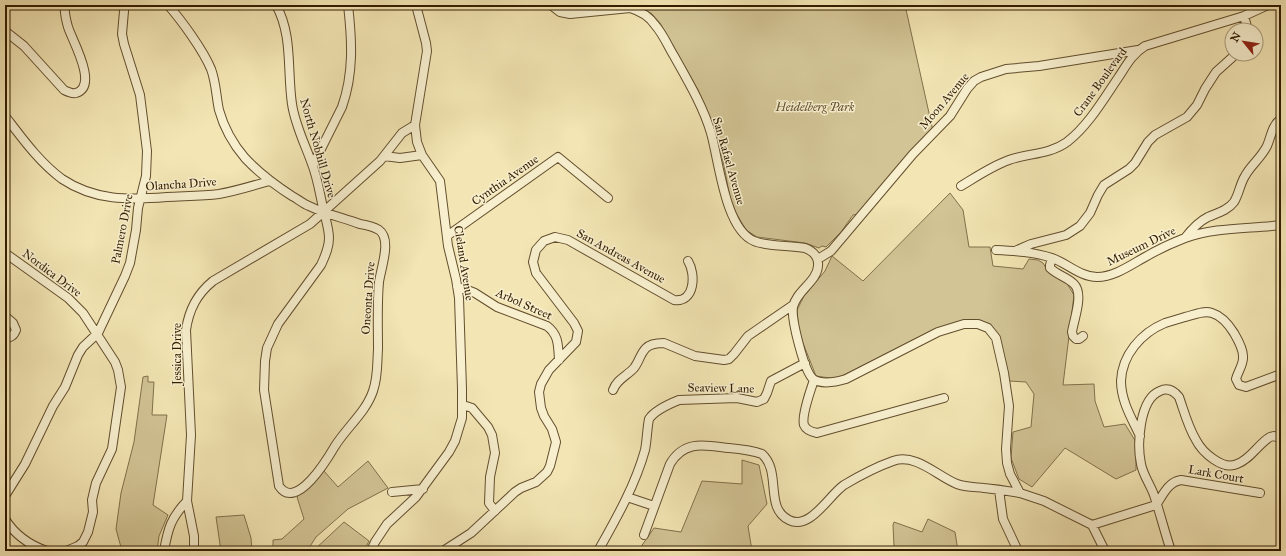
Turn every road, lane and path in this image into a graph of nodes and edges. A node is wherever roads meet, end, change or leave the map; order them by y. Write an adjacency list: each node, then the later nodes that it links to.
1 (65, 5): 11 (street)
2 (168, 5): 20 (street, Oneonta Drive)
3 (276, 5): 19 (street, North Nobhill Drive)
4 (348, 5): 19 (street)
5 (416, 5): 16 (street, Cleland Avenue)
6 (551, 5): 32 (street, San Rafael Avenue)
7 (1268, 5): 9 (street, Crane Boulevard)
8 (124, 11): 23 (street, Palmero Drive)
9 (1244, 16): 10 (street); 12 (street, Crane Boulevard)
10 (1246, 22)
11 (5, 31)
12 (1138, 50): 21 (street, Crane Boulevard); 32 (street, Moon Avenue)
13 (1227, 62): 29 (street)
14 (5, 116): 23 (street, Olancha Drive)
15 (1281, 119): 27 (street)
16 (415, 124): 17 (street, Cleland Avenue); 18 (street, Jessica Drive)
17 (422, 155): 18 (street); 26 (street, Cleland Avenue)
18 (384, 156): 24 (street, Jessica Drive)
19 (313, 165): 24 (street, North Nobhill Drive)
20 (269, 181): 23 (street, Olancha Drive); 24 (street, Oneonta Drive)
21 (961, 186)
22 (608, 198): 26 (street, Cynthia Avenue)
23 (140, 199): 37 (street, Palmero Drive)
24 (324, 211): 51 (street, North Nobhill Drive); 51 (street, Oneonta Drive); 57 (street, Jessica Drive)
25 (1281, 225): 27 (street, Museum Drive)
26 (447, 236): 34 (street, Cleland Avenue)
27 (1185, 238): 31 (street, Museum Drive)
28 (996, 250): 29 (street, Museum Drive)
29 (1015, 251): 31 (street, Museum Drive)
30 (5, 254): 37 (street, Nordica Drive)
31 (1052, 258): 38 (street)
32 (818, 259): 35 (street)
33 (688, 261): 40 (street, San Andreas Avenue)
34 (457, 286): 40 (street, Arbol Street); 46 (street, Cleland Avenue)
35 (793, 305): 41 (street); 44 (street)
36 (5, 316): 39 (street)
37 (97, 334): 55 (street, Palmero Drive); 65 (street, Nordica Drive)
38 (1083, 336)
39 (5, 339)
40 (559, 360): 60 (street, San Andreas Avenue)
41 (804, 363): 43 (street); 56 (street, Seaview Lane)
42 (1281, 374): 47 (street)
43 (814, 380): 45 (street); 53 (street)
44 (613, 390)
45 (944, 398)
46 (463, 405): 49 (street, Cleland Avenue); 60 (street)
47 (1140, 436): 48 (street); 58 (street)
48 (1281, 439)
49 (423, 489): 52 (street); 68 (street, Cleland Avenue)
50 (999, 490): 53 (street); 59 (street); 71 (street)
51 (285, 492)
52 (392, 492)
53 (1020, 493): 62 (street)
54 (1260, 493): 58 (street, Lark Court)
55 (5, 496)
56 (626, 496): 59 (street); 70 (street, Seaview Lane)
57 (187, 501): 66 (street); 67 (street, Jessica Drive)
58 (1156, 505): 62 (street); 73 (street)
59 (654, 506): 63 (street)
60 (495, 511): 69 (street, San Andreas Avenue)
61 (5, 519): 64 (street)
62 (1092, 525): 72 (street)
63 (644, 535)
64 (47, 551)
65 (66, 551)
66 (164, 551)
67 (194, 551)
68 (371, 551)
69 (443, 551)
70 (598, 551)
71 (1018, 551)
72 (1105, 551)
73 (1171, 551)

